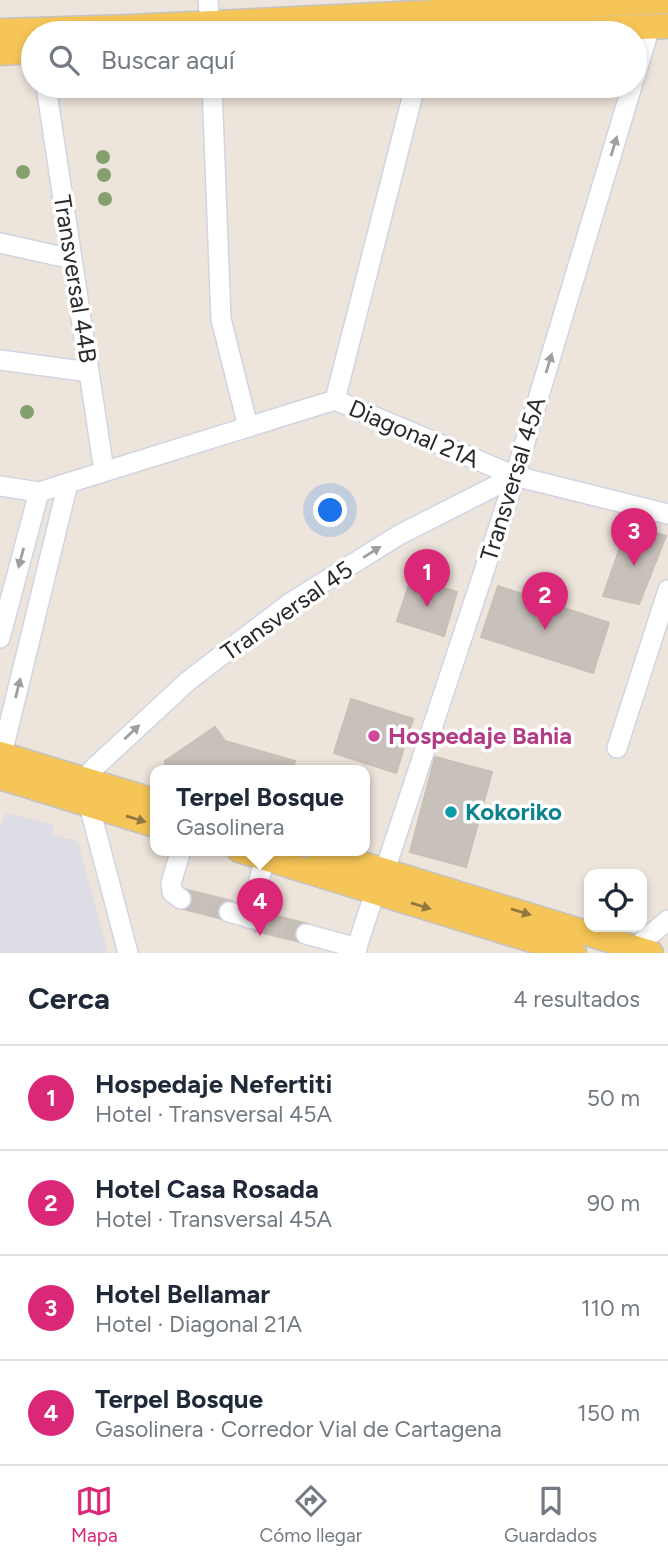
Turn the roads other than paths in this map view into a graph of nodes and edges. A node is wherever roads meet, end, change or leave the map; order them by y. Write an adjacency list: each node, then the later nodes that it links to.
1 (654, 1): 5 (main road)
2 (210, 19): 3 (main road); 4 (main road)
3 (175, 21)
4 (319, 21)
5 (449, 21)
6 (659, 27): 10 (street)
7 (21, 30): 8 (main road)
8 (0, 31)
9 (21, 52): 11 (main road)
10 (647, 52)
11 (0, 53)
12 (48, 98): 17 (street, Transversal 44B)
13 (212, 98): 21 (street)
14 (412, 98): 20 (street)
15 (628, 98): 23 (street, Transversal 45A, one-way to 15)
16 (0, 243): 17 (street)
17 (72, 259): 19 (street, Transversal 44B)
18 (0, 360): 19 (street)
19 (89, 372): 22 (street, Transversal 44B)
20 (335, 400): 21 (street, Diagonal 21A); 23 (street, Diagonal 21A)
21 (248, 427): 22 (street, Diagonal 21A)
22 (104, 471): 24 (street, Diagonal 21A)
23 (515, 476): 27 (street, Diagonal 21A); 32 (street, Transversal 45, one-way to 23); 40 (street, Transversal 45A)
24 (68, 483): 26 (street, Diagonal 21A); 31 (street, one-way to 24)
25 (0, 486): 26 (street, Diagonal 21A)
26 (39, 492): 29 (street, one-way to 29)
27 (668, 514)
28 (668, 590): 30 (street)
29 (0, 638)
30 (617, 748)
31 (1, 762): 32 (main road); 34 (main road)
32 (83, 779): 33 (main road)
33 (150, 800)
34 (89, 804): 35 (main road, one-way to 35); 47 (street)
35 (150, 823)
36 (179, 856): 41 (street)
37 (266, 856): 42 (street)
38 (274, 856): 40 (main road)
39 (329, 856): 40 (main road)
40 (380, 881): 45 (street, Transversal 45A); 46 (main road, one-way to 46); 48 (main road, one-way to 48)
41 (181, 899)
42 (229, 912)
43 (668, 920): 46 (street)
44 (306, 934): 45 (street)
45 (356, 950)
46 (639, 951)
47 (128, 953)
48 (574, 953)

